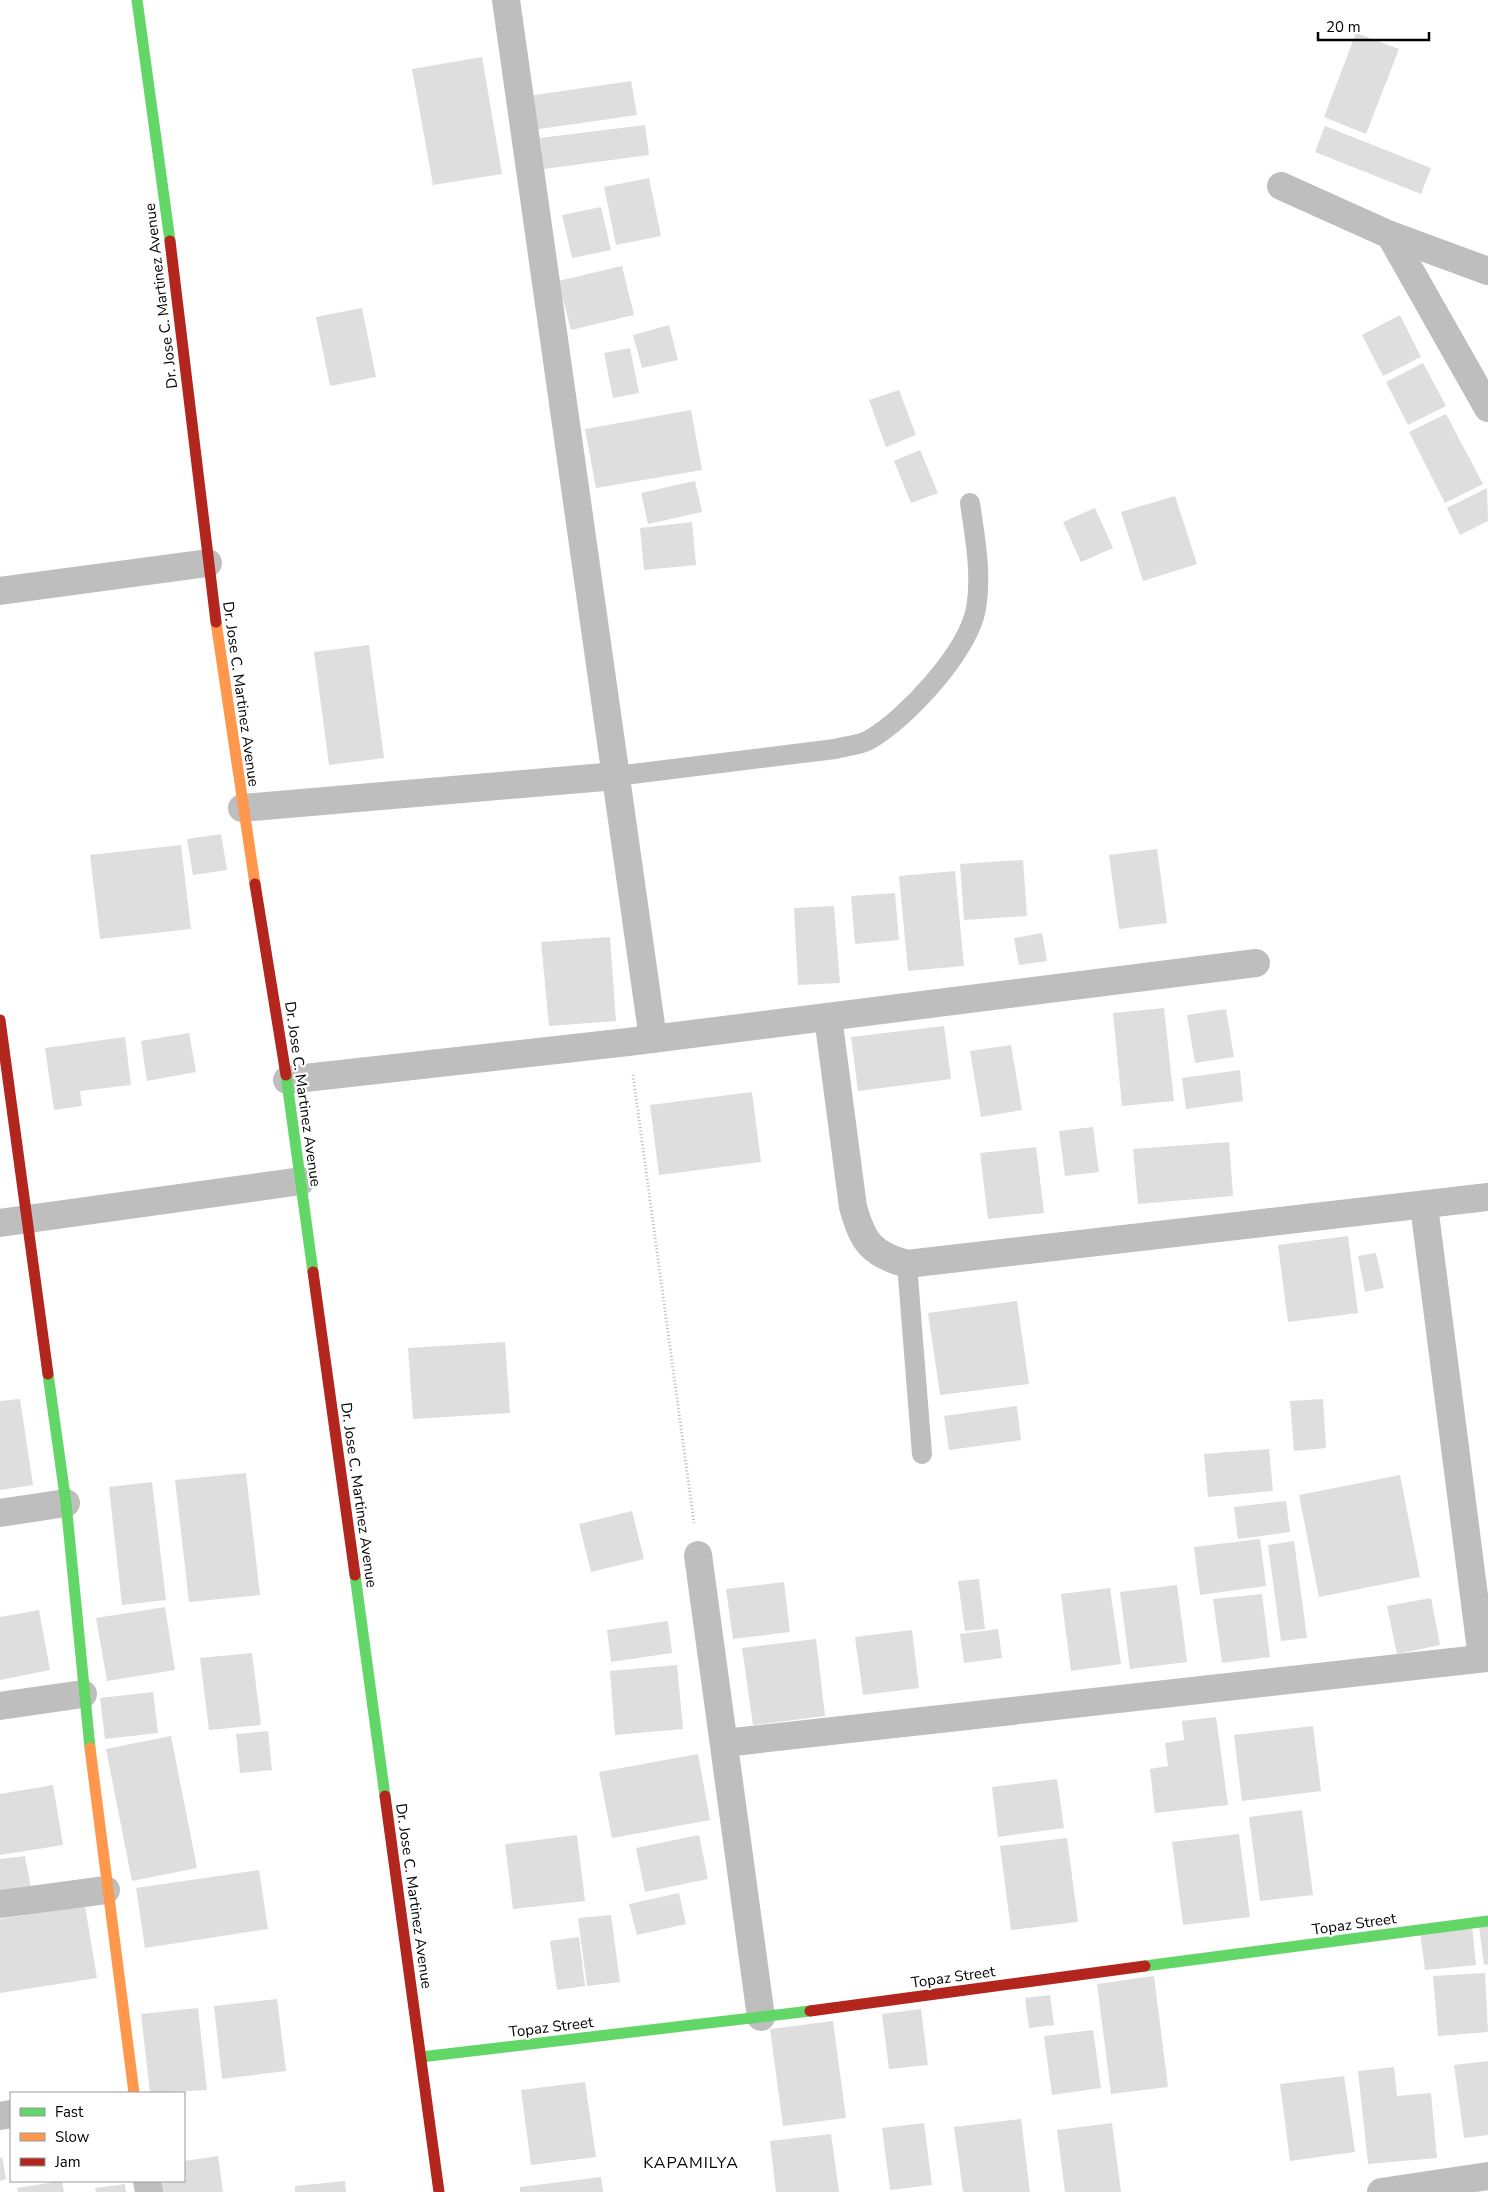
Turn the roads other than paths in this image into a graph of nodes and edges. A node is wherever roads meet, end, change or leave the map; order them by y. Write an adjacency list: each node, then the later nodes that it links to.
1 (137, 0): 8 (street, Dr. Jose C. Martinez Avenue)
2 (506, 0): 10 (street)
3 (1281, 186): 4 (street)
4 (1390, 235): 5 (street); 6 (street)
5 (1488, 271)
6 (1488, 408)
7 (970, 503): 10 (lane)
8 (208, 563): 9 (street); 11 (street, Dr. Jose C. Martinez Avenue)
9 (0, 591)
10 (616, 776): 11 (street); 15 (street)
11 (242, 808): 16 (street, Dr. Jose C. Martinez Avenue)
12 (1256, 963): 13 (street)
13 (828, 1017): 15 (street); 22 (street)
14 (0, 1020): 20 (street)
15 (641, 1041): 16 (street)
16 (287, 1080): 17 (street, Dr. Jose C. Martinez Avenue)
17 (301, 1181): 20 (street); 35 (street, Dr. Jose C. Martinez Avenue)
18 (1488, 1197): 19 (street)
19 (1424, 1206): 22 (street); 27 (street)
20 (27, 1220): 21 (street); 24 (street)
21 (0, 1223)
22 (907, 1264): 23 (lane)
23 (922, 1454)
24 (66, 1503): 25 (street); 28 (street)
25 (0, 1513)
26 (698, 1556): 30 (street)
27 (1485, 1658): 30 (street)
28 (83, 1694): 29 (street); 31 (street)
29 (0, 1706)
30 (724, 1743): 34 (street)
31 (106, 1890): 32 (street); 36 (street)
32 (0, 1904)
33 (1488, 1921): 34 (street, Topaz Street)
34 (761, 2017): 35 (street, Topaz Street)
35 (421, 2057): 38 (street, Dr. Jose C. Martinez Avenue)
36 (134, 2092)
37 (1488, 2176): 39 (street)
38 (439, 2192)
39 (1381, 2192)

